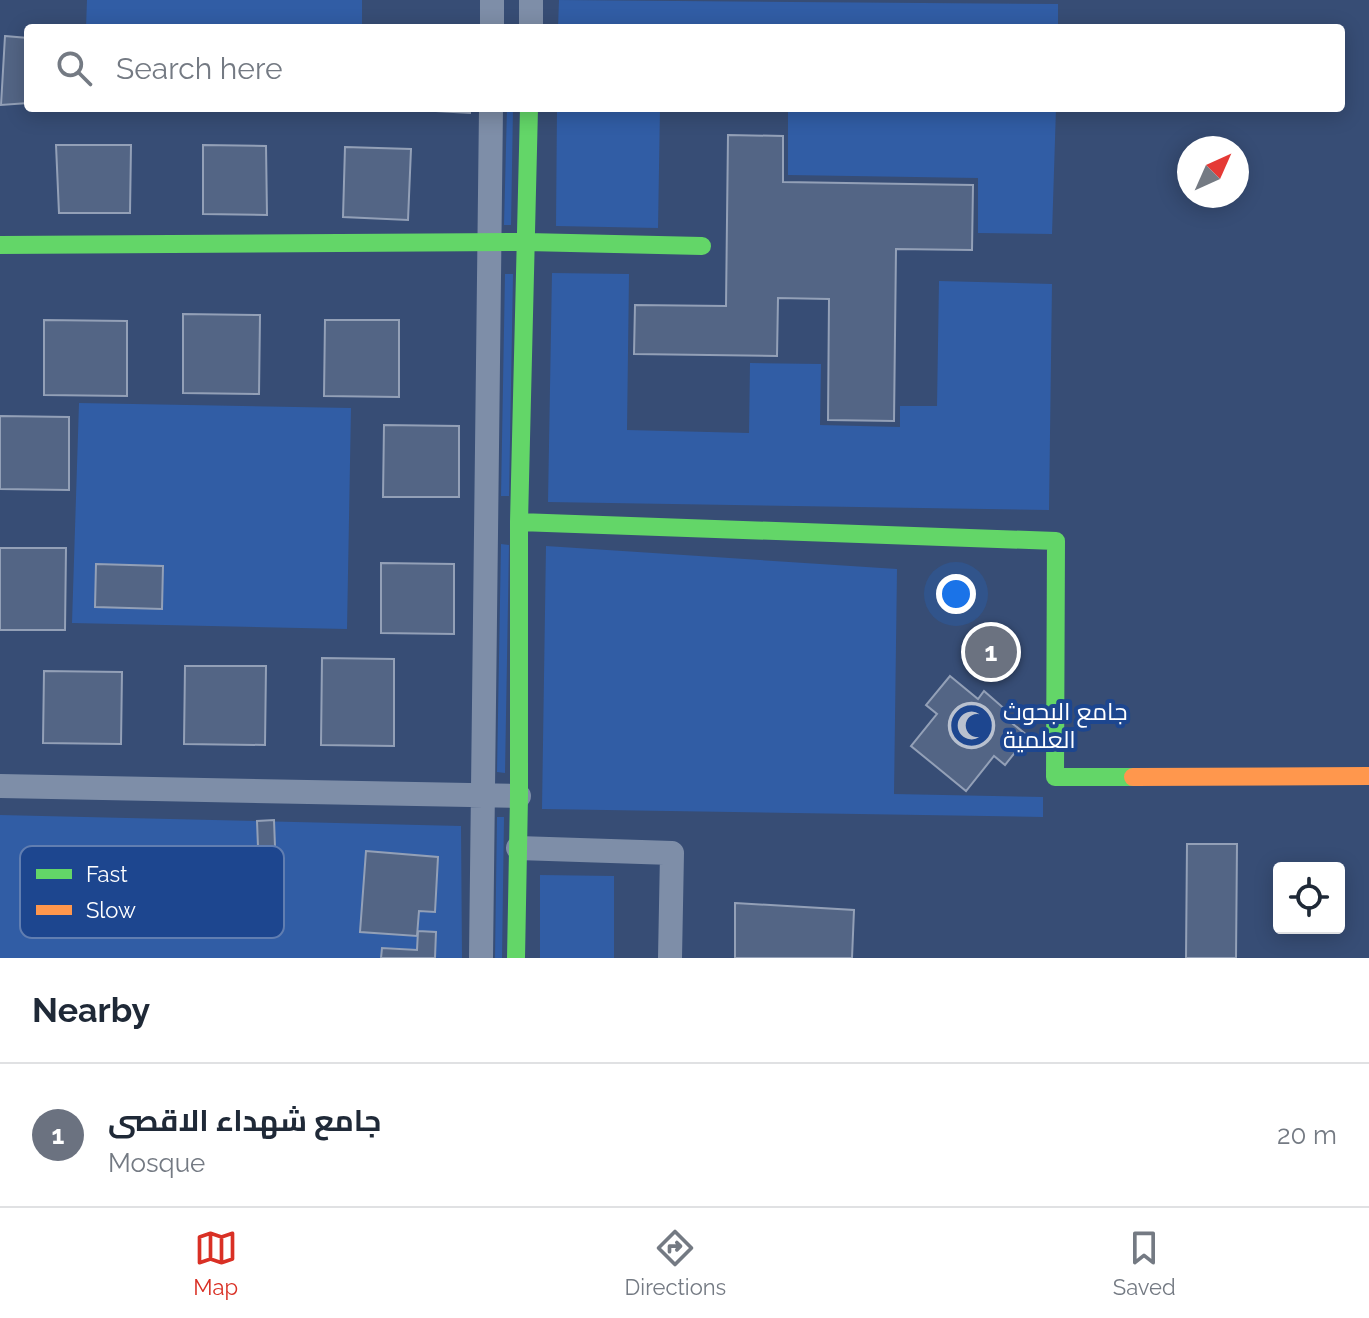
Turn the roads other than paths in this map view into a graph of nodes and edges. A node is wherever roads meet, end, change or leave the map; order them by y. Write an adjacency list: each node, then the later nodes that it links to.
1 (492, 0): 3 (street)
2 (531, 0): 4 (street)
3 (492, 24)
4 (531, 24)
5 (491, 112): 7 (street)
6 (529, 112): 8 (street)
7 (489, 242): 8 (street); 9 (street); 14 (street)
8 (527, 242): 10 (street); 11 (street)
9 (0, 245)
10 (702, 246)
11 (519, 522): 12 (street); 15 (street)
12 (1369, 776)
13 (0, 786): 14 (street)
14 (483, 795): 15 (street); 17 (street)
15 (519, 796): 16 (street)
16 (518, 848): 18 (street); 19 (street)
17 (481, 958)
18 (516, 958)
19 (670, 958)

